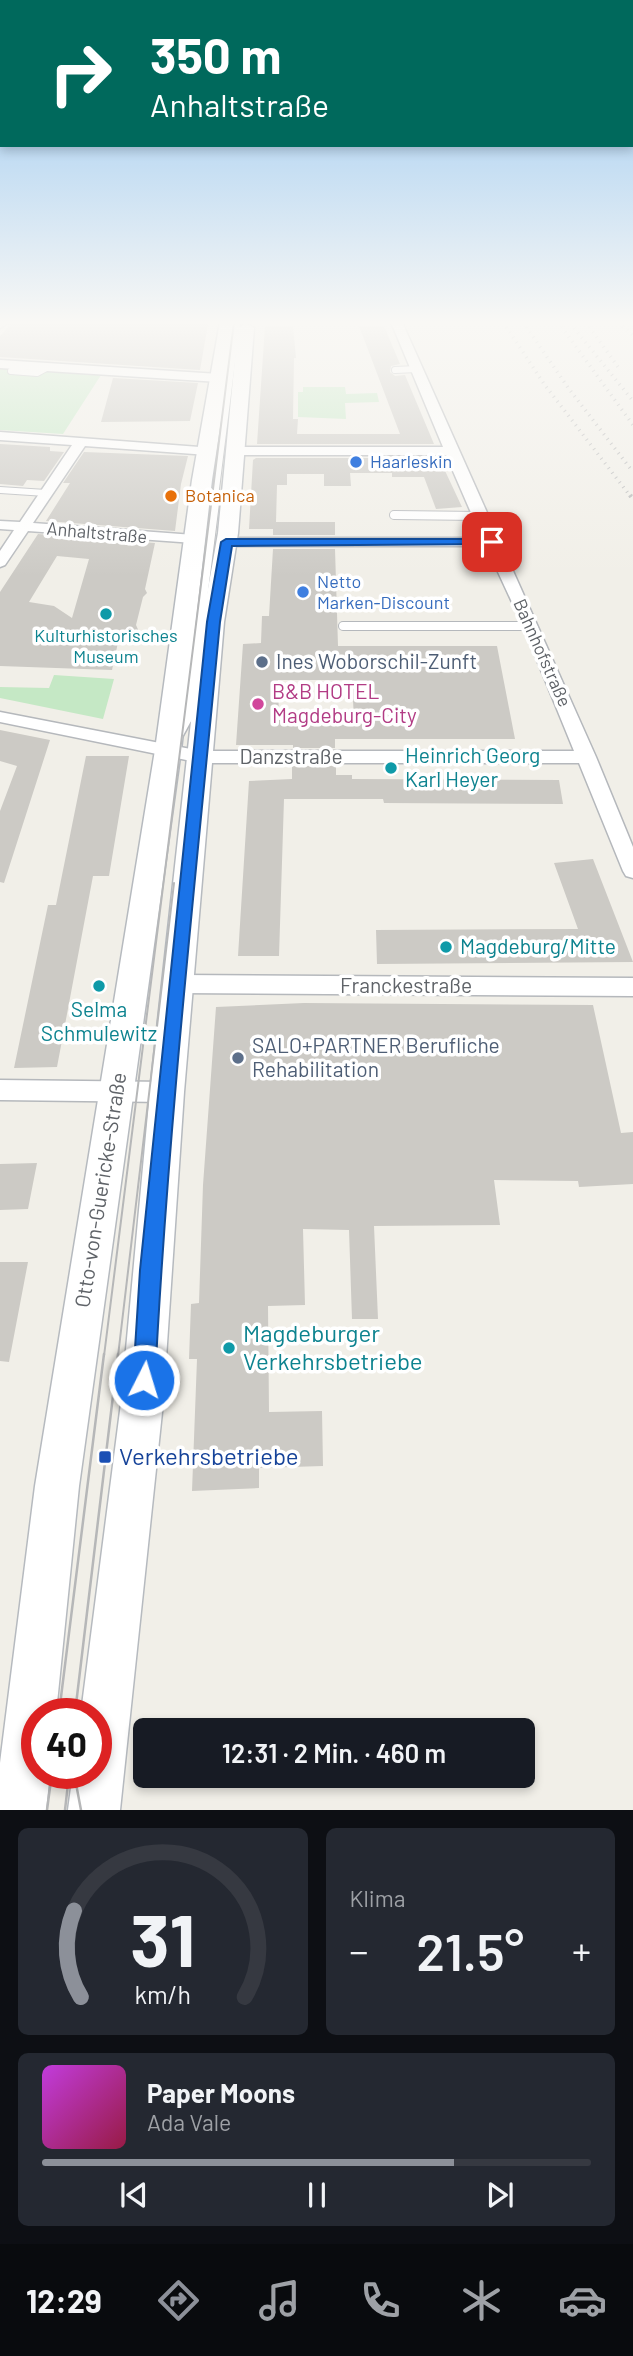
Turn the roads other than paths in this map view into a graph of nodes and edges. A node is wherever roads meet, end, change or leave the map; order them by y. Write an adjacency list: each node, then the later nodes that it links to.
1 (215, 406): 7 (street, Otto-von-Guericke-Straße)
2 (227, 406): 23 (lane)
3 (239, 406): 8 (street)
4 (433, 406): 9 (street, Bahnhofstraße)
5 (0, 436): 6 (street)
6 (81, 442): 7 (street); 11 (street)
7 (208, 451): 16 (street, Otto-von-Guericke-Straße)
8 (236, 451): 9 (street); 17 (street)
9 (452, 451): 13 (street, Bahnhofstraße)
10 (0, 490): 11 (lane)
11 (46, 493): 15 (street)
12 (394, 515): 13 (lane)
13 (479, 516): 18 (street, Bahnhofstraße)
14 (0, 525): 15 (street, Anhaltstraße)
15 (23, 527): 16 (street, Anhaltstraße); 19 (street)
16 (194, 539): 24 (street, Otto-von-Guericke-Straße)
17 (226, 542): 18 (street); 25 (street)
18 (492, 542): 21 (street, Bahnhofstraße)
19 (0, 562)
20 (343, 626): 21 (lane)
21 (531, 626): 26 (street, Bahnhofstraße)
22 (0, 717): 24 (street, Danzstraße)
23 (188, 717): 24 (lane); 25 (lane)
24 (168, 750): 25 (street, Danzstraße); 31 (street, Otto-von-Guericke-Straße)
25 (201, 757): 26 (street, Danzstraße); 28 (street)
26 (587, 757): 27 (street, Bahnhofstraße)
27 (633, 870)
28 (179, 984): 29 (street, Franckestraße); 32 (street)
29 (633, 987)
30 (0, 1090): 31 (street)
31 (117, 1091): 32 (street); 33 (street, Otto-von-Guericke-Straße)
32 (167, 1092): 34 (street)
33 (20, 1810)
34 (94, 1810)

